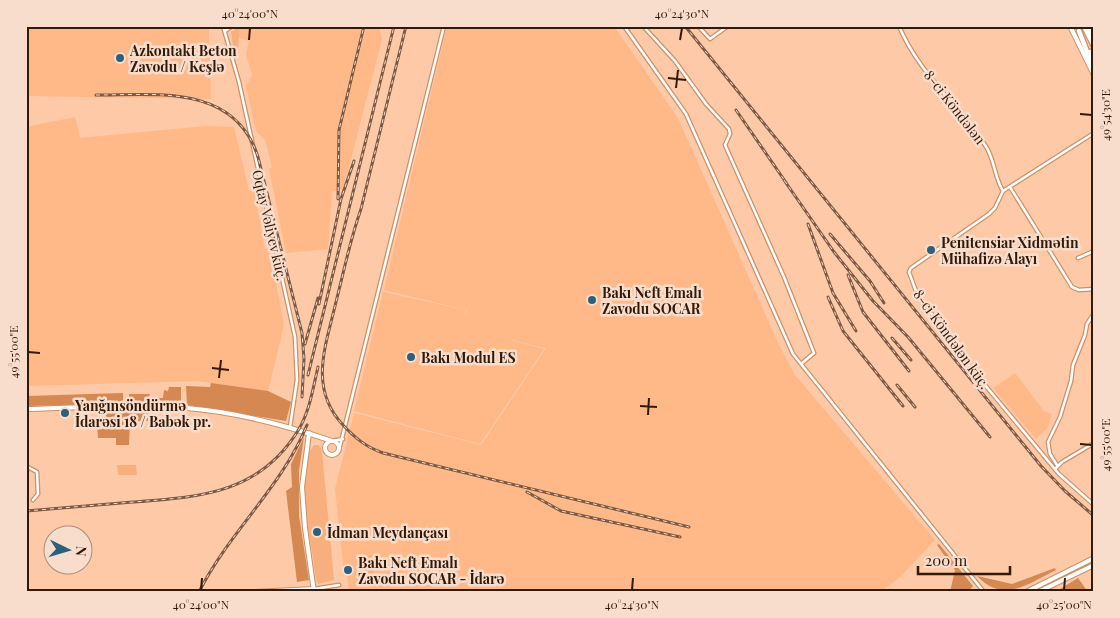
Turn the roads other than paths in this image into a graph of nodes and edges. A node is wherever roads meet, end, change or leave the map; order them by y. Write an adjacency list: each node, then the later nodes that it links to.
1 (223, 26): 13 (street, Oqtay Vəliyev küç.)
2 (232, 26): 13 (street)
3 (444, 26): 31 (street)
4 (624, 26): 27 (street)
5 (643, 26): 27 (street)
6 (698, 26): 7 (street)
7 (728, 26)
8 (899, 26): 22 (street, 8-ci Köndələn)
9 (1070, 26): 19 (street)
10 (1084, 26): 16 (highway)
11 (1090, 26): 14 (street); 15 (highway)
12 (1078, 29): 17 (highway); 18 (highway)
13 (225, 31): 29 (street, Oqtay Vəliyev küç.)
14 (1094, 34)
15 (1094, 39)
16 (1094, 46)
17 (1094, 60)
18 (1094, 70)
19 (1094, 75)
20 (1094, 133): 21 (street, 8-ci Köndələn küç.)
21 (1009, 186): 22 (street, 8-ci Köndələn küç.); 25 (street)
22 (1003, 191): 37 (street, 8-ci Köndələn küç.)
23 (1094, 251): 24 (street)
24 (1078, 258)
25 (1094, 289)
26 (1094, 313): 35 (street)
27 (801, 364): 45 (street)
28 (26, 409): 29 (street)
29 (290, 427): 30 (street)
30 (309, 433): 32 (street); 43 (street)
31 (342, 439): 32 (street); 34 (street)
32 (332, 441): 34 (street); 34 (street)
33 (1094, 442): 35 (street)
34 (339, 450)
35 (1057, 465): 37 (street)
36 (26, 466): 38 (street)
37 (1055, 469): 39 (street)
38 (34, 500)
39 (1094, 505)
40 (1094, 558): 46 (street)
41 (1094, 565): 47 (street)
42 (339, 585): 43 (street)
43 (314, 590): 44 (street)
44 (254, 592)
45 (984, 592)
46 (1026, 592)
47 (1038, 592)

